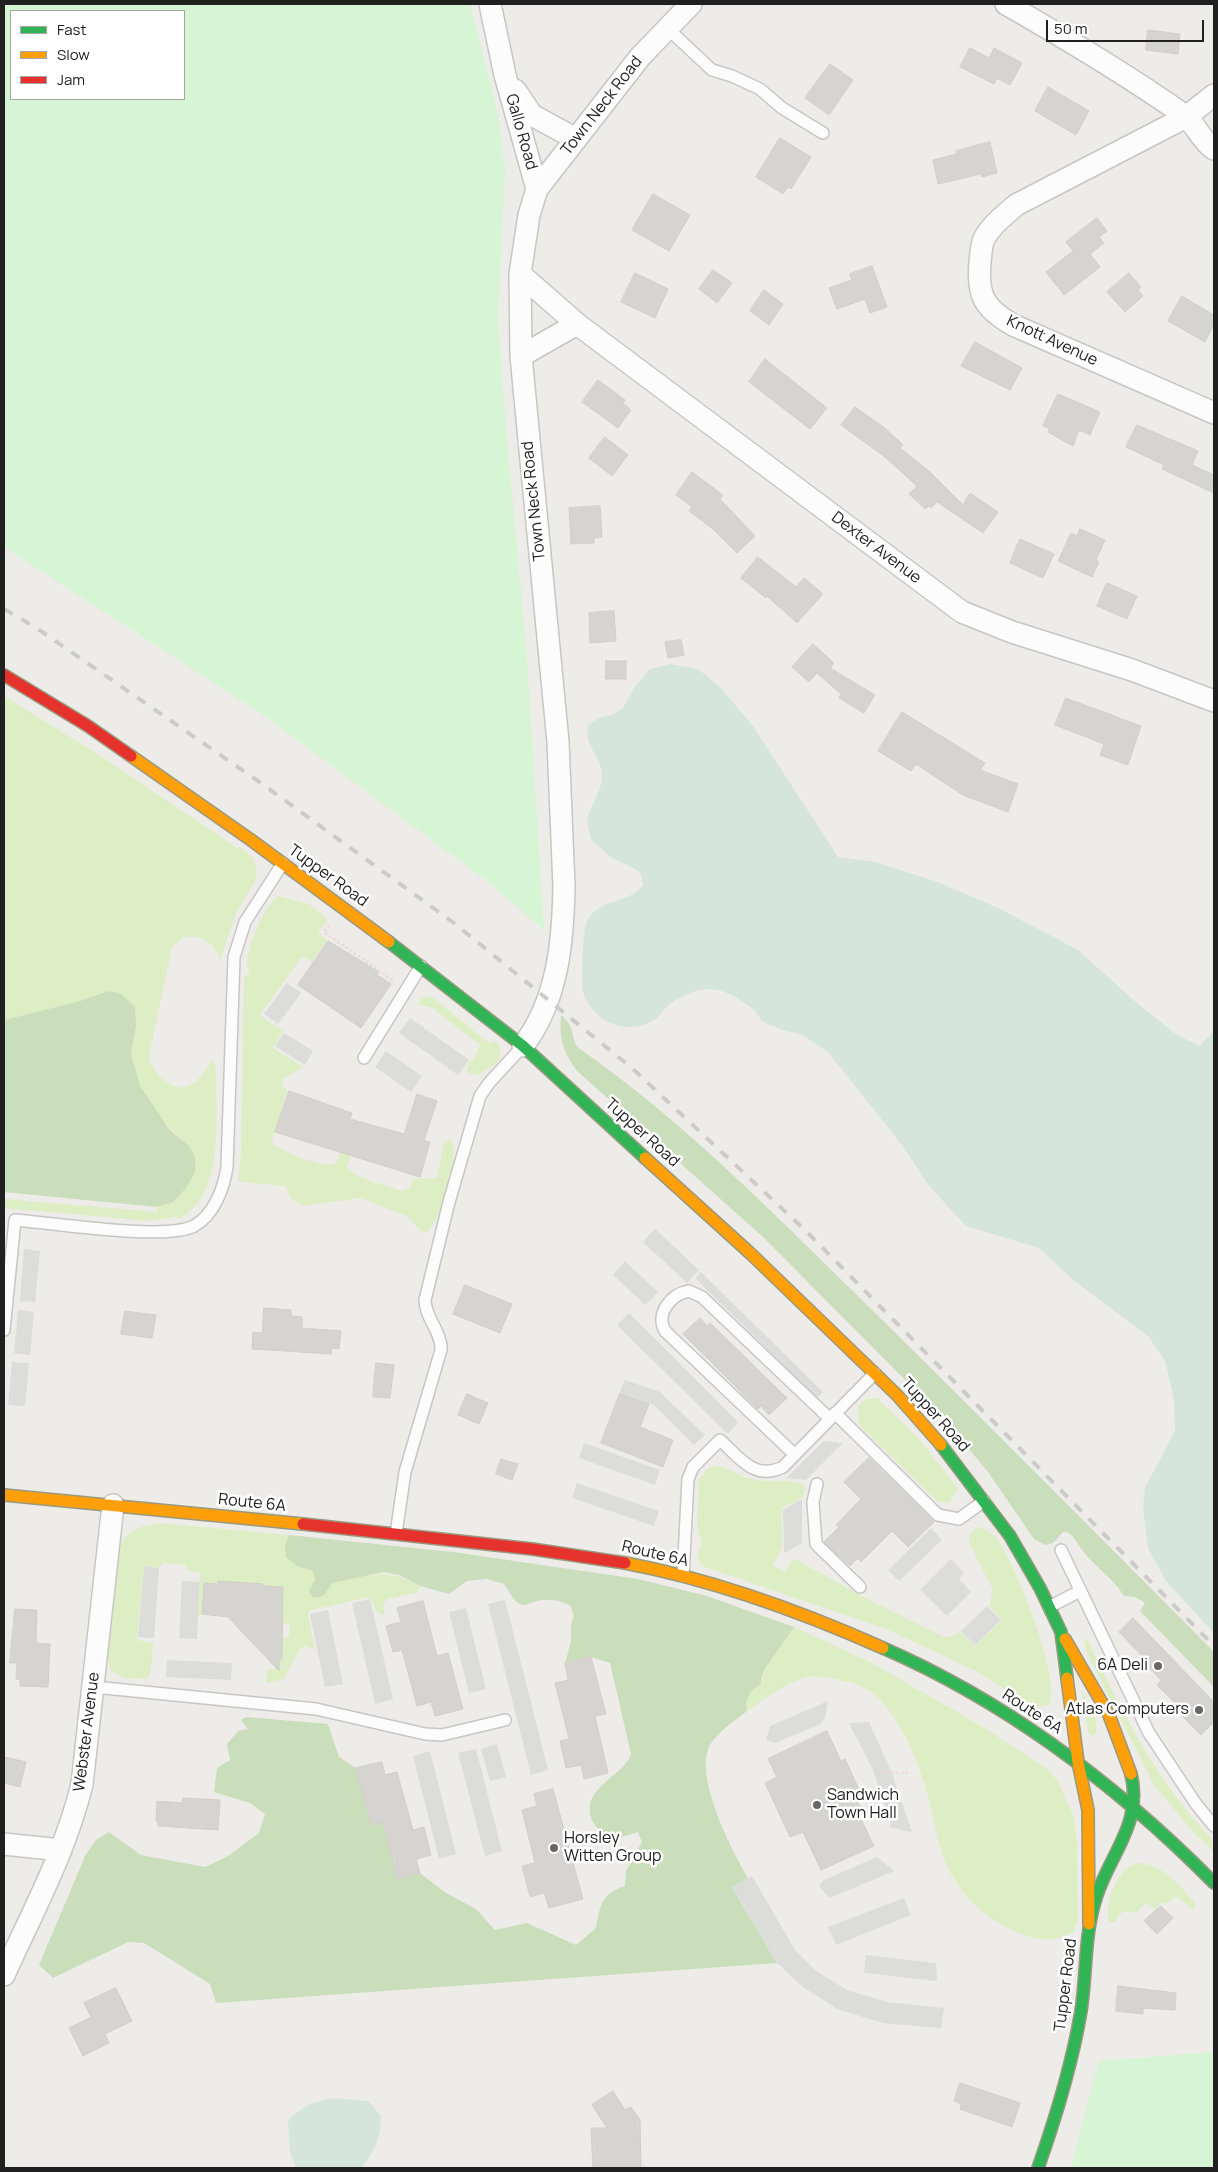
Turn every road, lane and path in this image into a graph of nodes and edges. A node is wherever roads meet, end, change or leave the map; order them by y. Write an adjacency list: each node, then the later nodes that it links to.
1 (490, 4): 5 (street, Gallo Road)
2 (690, 4): 4 (street, Town Neck Road)
3 (1006, 4): 7 (street)
4 (667, 28): 8 (lane); 9 (street, Town Neck Road)
5 (505, 75): 9 (street, Gallo Road); 11 (street, Gallo Road)
6 (1214, 95): 7 (street, Knott Avenue)
7 (1186, 117): 10 (street); 15 (street, Knott Avenue)
8 (823, 133)
9 (576, 139): 11 (street, Town Neck Road)
10 (1214, 149)
11 (537, 189): 12 (street, Town Neck Road)
12 (520, 274): 13 (street, Dexter Avenue); 14 (street, Town Neck Road)
13 (577, 324): 14 (street); 17 (street, Dexter Avenue)
14 (521, 356): 22 (street, Town Neck Road)
15 (1214, 413)
16 (4, 675): 18 (main road, Tupper Road)
17 (1214, 701)
18 (283, 863): 20 (main road, Tupper Road); 24 (lane)
19 (333, 918): 21 (path)
20 (421, 966): 22 (main road, Tupper Road); 23 (lane)
21 (395, 982)
22 (523, 1046): 26 (main road, Tupper Road); 33 (lane)
23 (364, 1058)
24 (10, 1220): 25 (lane)
25 (4, 1330)
26 (874, 1373): 27 (lane); 31 (main road, Tupper Road)
27 (832, 1416): 28 (lane); 28 (lane); 31 (lane)
28 (795, 1455): 35 (lane)
29 (817, 1484): 36 (lane)
30 (4, 1495): 32 (main road, Route 6A)
31 (985, 1500): 38 (main road, Tupper Road)
32 (113, 1505): 33 (main road, Route 6A); 40 (street, Webster Avenue)
33 (396, 1534): 35 (main road, Route 6A)
34 (1061, 1550): 37 (lane)
35 (683, 1576): 42 (main road, Route 6A)
36 (860, 1587)
37 (1080, 1590): 38 (lane); 46 (lane)
38 (1049, 1607): 39 (main road, Tupper Road)
39 (1061, 1632): 42 (main road, Tupper Road); 45 (main road)
40 (94, 1687): 41 (lane); 48 (street, Webster Avenue)
41 (505, 1720)
42 (1078, 1762): 45 (main road, Route 6A); 50 (main road, Tupper Road)
43 (881, 1773): 44 (path)
44 (908, 1773)
45 (1134, 1809): 49 (main road, Route 6A); 50 (main road, Tupper Road)
46 (1214, 1826)
47 (4, 1844): 48 (street)
48 (61, 1850): 51 (street, Webster Avenue)
49 (1214, 1883)
50 (1089, 1924): 52 (main road, Tupper Road)
51 (4, 1974)
52 (1038, 2168)

